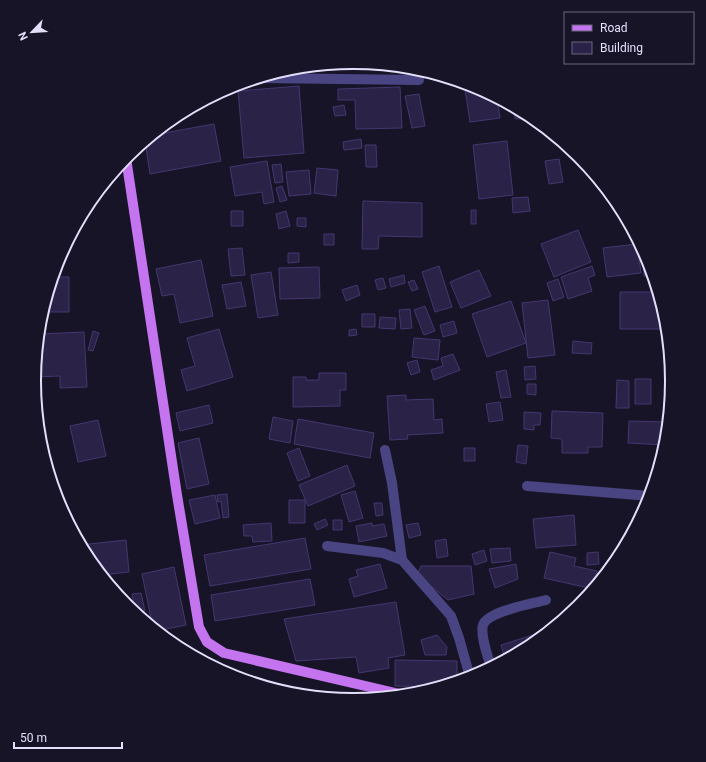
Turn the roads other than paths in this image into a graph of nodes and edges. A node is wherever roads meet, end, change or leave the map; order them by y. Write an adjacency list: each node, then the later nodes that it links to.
1 (279, 78): 2 (street)
2 (419, 80)
3 (127, 165): 12 (main road)
4 (385, 450): 8 (street)
5 (527, 486): 6 (street)
6 (643, 495)
7 (327, 546): 8 (street)
8 (402, 560): 11 (street)
9 (546, 600): 10 (street)
10 (490, 662)
11 (468, 670)
12 (386, 691)

